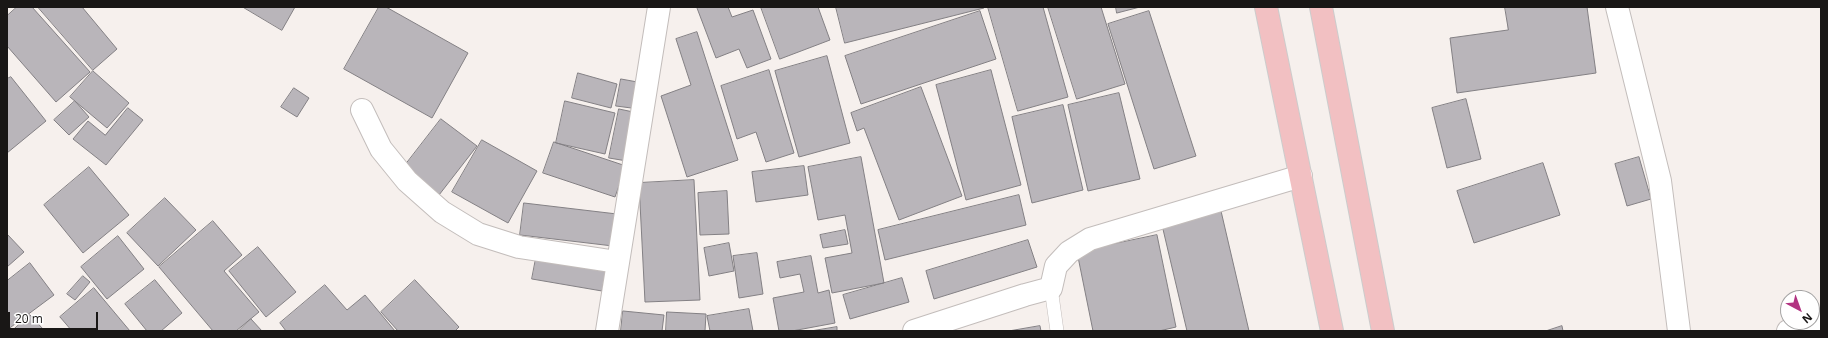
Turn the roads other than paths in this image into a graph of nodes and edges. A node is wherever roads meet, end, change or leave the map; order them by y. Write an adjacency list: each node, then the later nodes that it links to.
1 (659, 7): 7 (street)
2 (1266, 7): 6 (main road)
3 (1321, 7): 14 (main road)
4 (1617, 7): 15 (street)
5 (362, 110): 7 (street)
6 (1300, 176): 8 (street); 13 (main road)
7 (617, 262): 10 (street)
8 (1051, 288): 11 (street); 12 (lane)
9 (1821, 321): 16 (street)
10 (607, 331)
11 (914, 331)
12 (1057, 331)
13 (1332, 331)
14 (1383, 331)
15 (1679, 331)
16 (1788, 331)

